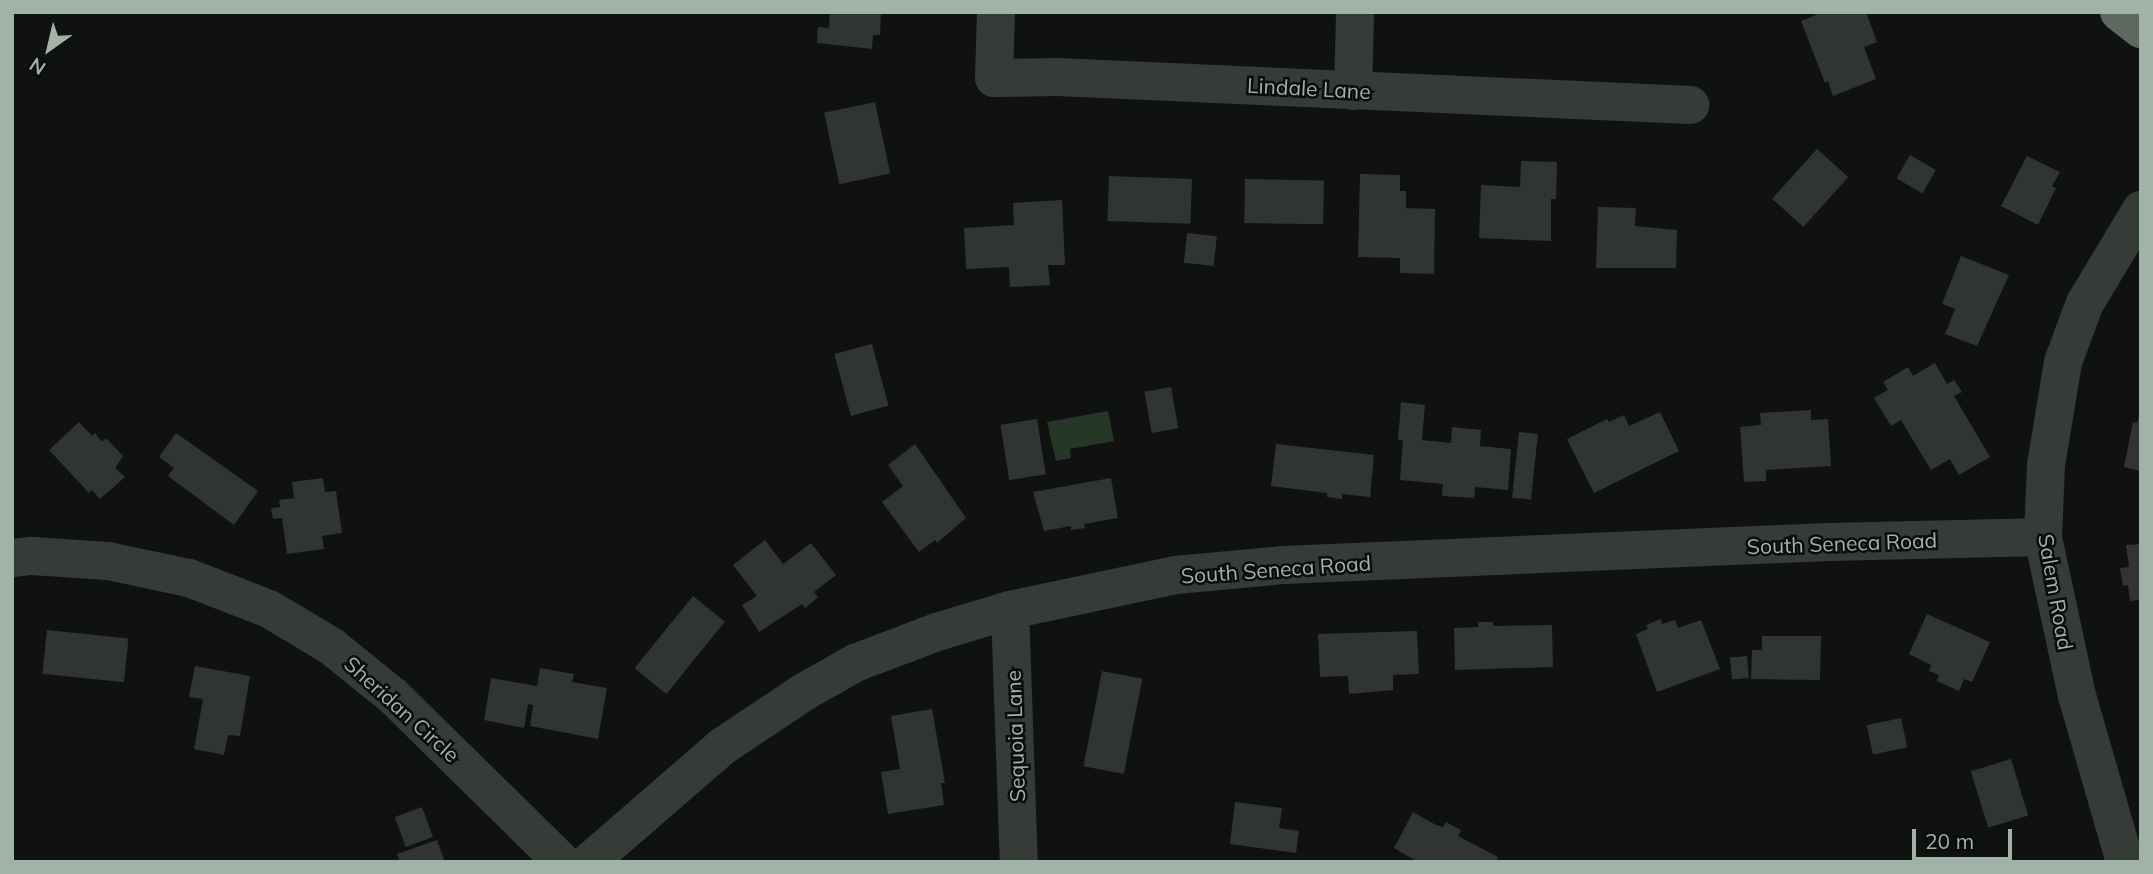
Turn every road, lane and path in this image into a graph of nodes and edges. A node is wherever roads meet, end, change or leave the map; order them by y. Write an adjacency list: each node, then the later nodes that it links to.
1 (996, 12): 5 (street, Lindale Lane)
2 (1356, 12): 5 (street)
3 (2119, 12): 4 (highway)
4 (2141, 29)
5 (1353, 90): 6 (street, Lindale Lane)
6 (1690, 105)
7 (2141, 210): 8 (street, Salem Road)
8 (2043, 537): 10 (street, South Seneca Road); 14 (street, Salem Road)
9 (12, 558): 11 (street, Sheridan Circle)
10 (1010, 610): 12 (street, South Seneca Road); 13 (street, Sequoia Lane)
11 (562, 862)
12 (589, 862)
13 (1019, 862)
14 (2125, 862)

